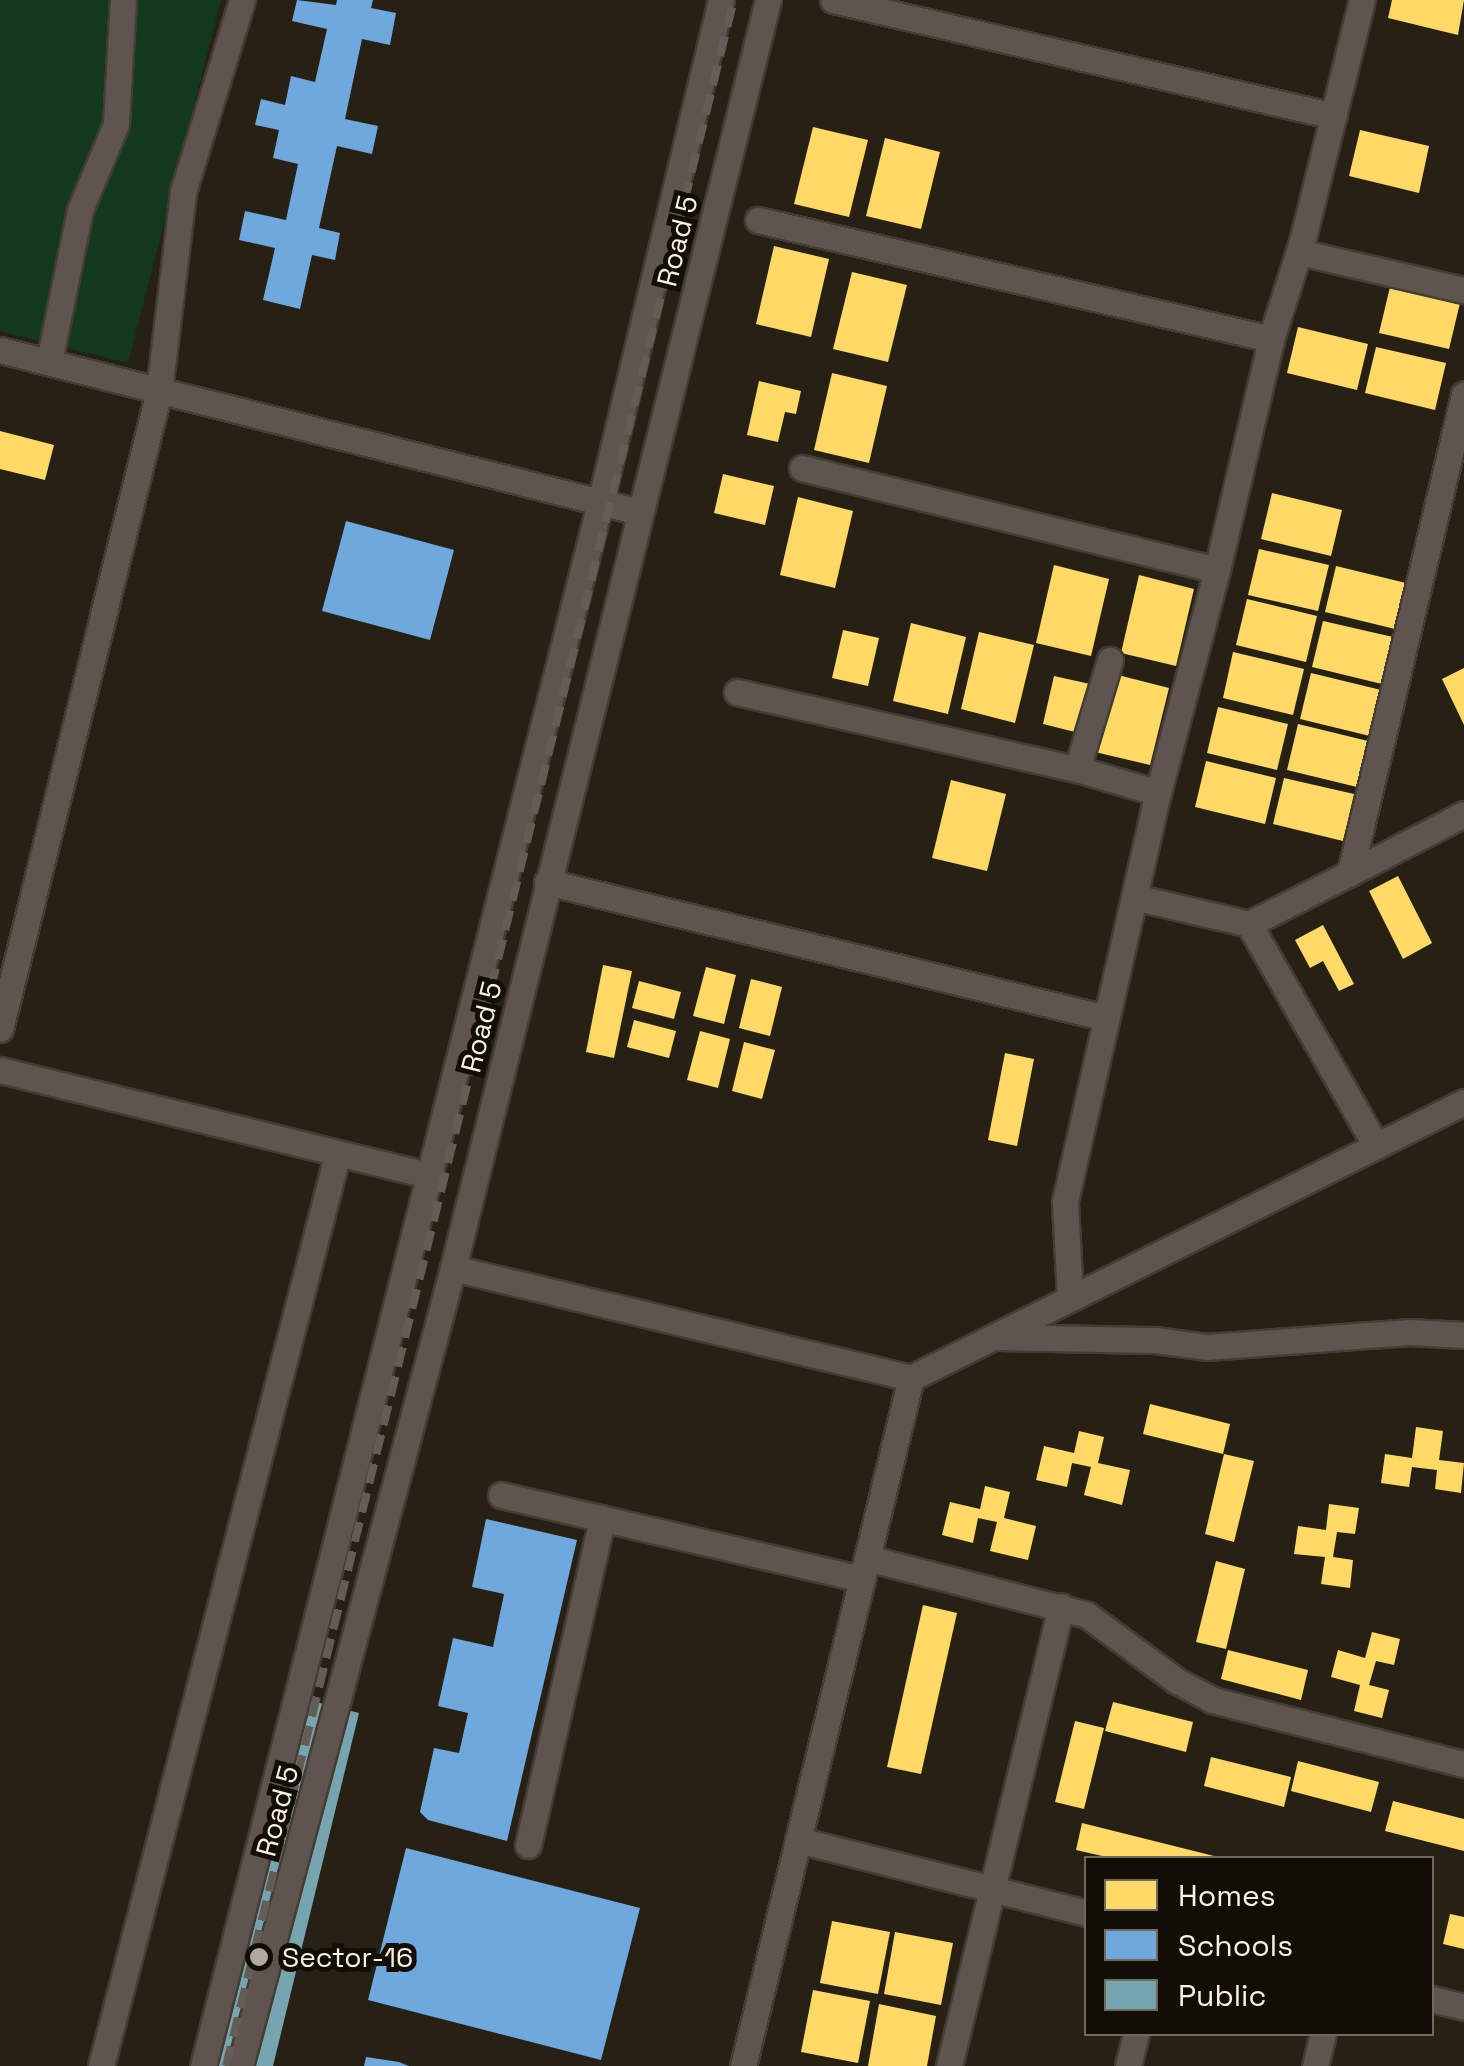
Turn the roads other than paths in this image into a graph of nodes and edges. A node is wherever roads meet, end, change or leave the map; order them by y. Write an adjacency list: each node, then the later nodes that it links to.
1 (123, 0): 13 (street)
2 (242, 0): 14 (street)
3 (721, 0): 17 (street, Road 5)
4 (768, 0): 18 (street, Road 5)
5 (833, 0): 7 (street)
6 (1362, 0): 7 (street)
7 (1334, 116): 9 (street)
8 (758, 220): 11 (street)
9 (1299, 252): 10 (street); 11 (street)
10 (1464, 290)
11 (1271, 340): 19 (street)
12 (0, 350): 13 (street)
13 (48, 362): 14 (street)
14 (159, 391): 17 (street); 30 (street)
15 (1464, 394): 25 (street)
16 (802, 468): 19 (street)
17 (601, 499): 18 (street); 35 (street, Road 5)
18 (640, 512): 26 (street, Road 5)
19 (1217, 570): 23 (street)
20 (1110, 660): 22 (street)
21 (737, 692): 22 (street)
22 (1077, 768): 23 (street)
23 (1158, 793): 27 (street)
24 (1464, 814): 25 (street)
25 (1350, 873): 28 (street)
26 (548, 882): 29 (street); 36 (street, Road 5)
27 (1134, 897): 28 (street); 29 (street)
28 (1249, 924): 33 (street)
29 (1106, 1018): 37 (street)
30 (0, 1029)
31 (0, 1070): 34 (street)
32 (1464, 1102): 33 (street)
33 (1376, 1146): 37 (street)
34 (337, 1156): 35 (street); 54 (street)
35 (430, 1176): 55 (street, Road 5)
36 (452, 1268): 40 (street); 56 (street, Road 5)
37 (1070, 1298): 39 (street)
38 (1464, 1335): 39 (street)
39 (993, 1337): 40 (street)
40 (911, 1378): 43 (street)
41 (502, 1494): 42 (street)
42 (602, 1518): 43 (street); 47 (street)
43 (864, 1569): 44 (street); 46 (street)
44 (1060, 1606): 45 (street); 48 (street)
45 (1464, 1764)
46 (798, 1840): 48 (street); 57 (street)
47 (528, 1845)
48 (996, 1888): 49 (street); 58 (street)
49 (1084, 1913)
50 (1434, 2000): 51 (street)
51 (1464, 2007)
52 (1136, 2036): 59 (street)
53 (1322, 2036): 60 (street)
54 (101, 2066)
55 (203, 2066)
56 (240, 2066)
57 (743, 2066)
58 (950, 2066)
59 (1128, 2066)
60 (1315, 2066)

